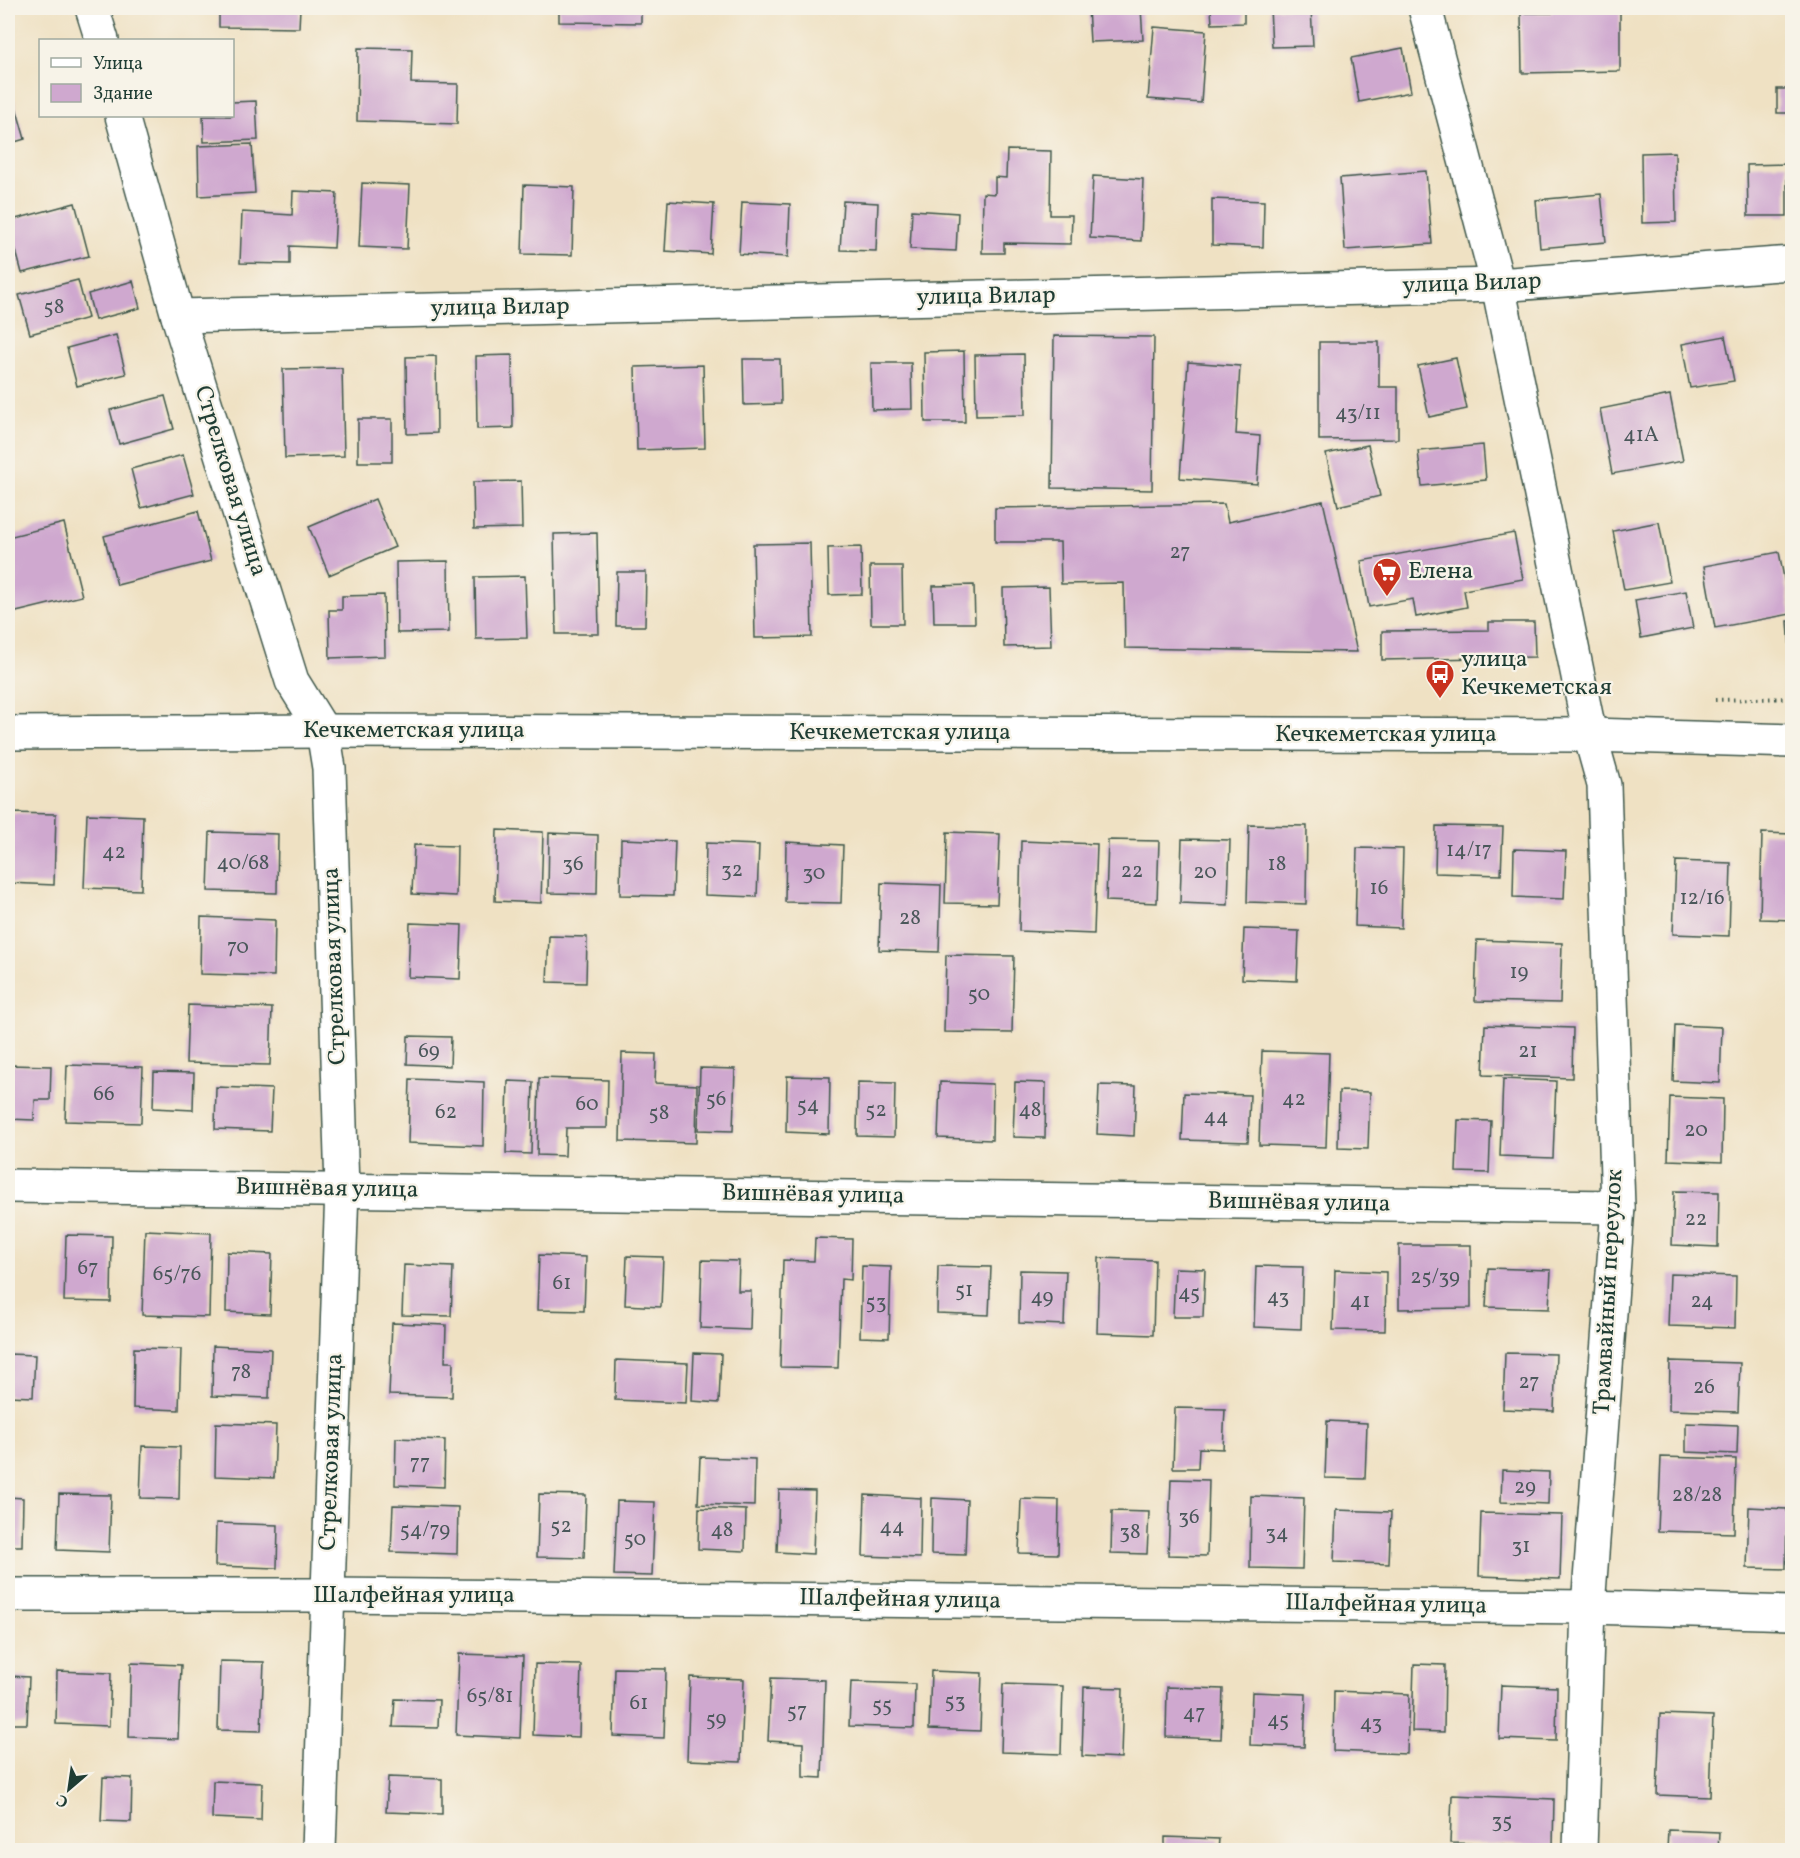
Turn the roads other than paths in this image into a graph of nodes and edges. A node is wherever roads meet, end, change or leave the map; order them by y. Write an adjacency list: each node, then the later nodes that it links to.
1 (92, 8): 3 (street)
2 (1425, 8): 6 (street, Трамвайный переулок)
3 (102, 39)
4 (123, 117): 7 (street, Стрелковая улица)
5 (1792, 263): 6 (street, улица Вилар)
6 (1498, 285): 7 (street, улица Вилар); 10 (street, Трамвайный переулок)
7 (178, 316): 8 (street, Стрелковая улица)
8 (323, 731): 9 (street, Кечкеметская улица); 10 (street, Кечкеметская улица); 13 (street, Стрелковая улица)
9 (8, 734)
10 (1590, 735): 11 (street, Кечкеметская улица); 14 (street, Трамвайный переулок)
11 (1792, 741)
12 (8, 1186): 13 (street, Вишнёвая улица)
13 (342, 1189): 14 (street, Вишнёвая улица); 16 (street, Стрелковая улица)
14 (1618, 1207): 17 (street, Трамвайный переулок)
15 (8, 1595): 16 (street, Шалфейная улица)
16 (327, 1595): 17 (street, Шалфейная улица); 19 (street, Стрелковая улица)
17 (1588, 1606): 18 (street, Шалфейная улица); 20 (street, Трамвайный переулок)
18 (1792, 1613)
19 (319, 1851)
20 (1580, 1851)

